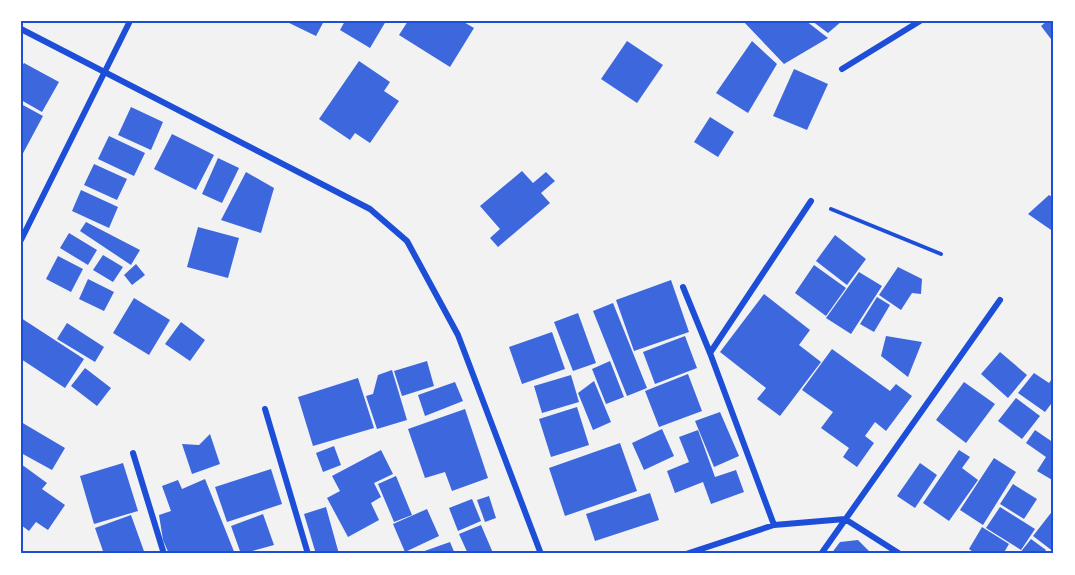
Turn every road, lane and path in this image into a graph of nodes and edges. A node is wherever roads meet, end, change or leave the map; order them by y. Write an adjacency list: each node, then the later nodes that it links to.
1 (130, 21): 5 (street)
2 (920, 21): 4 (street)
3 (21, 29): 5 (street)
4 (842, 69)
5 (103, 71): 7 (street); 18 (street)
6 (811, 201): 8 (path); 11 (street)
7 (21, 240)
8 (941, 254)
9 (683, 287): 11 (street)
10 (1000, 300): 14 (street)
11 (710, 353): 15 (street)
12 (264, 409): 17 (street)
13 (133, 453): 16 (street)
14 (845, 519): 15 (street); 20 (street); 21 (street)
15 (774, 525): 19 (street)
16 (164, 554)
17 (308, 554)
18 (541, 554)
19 (686, 554)
20 (821, 554)
21 (900, 554)

